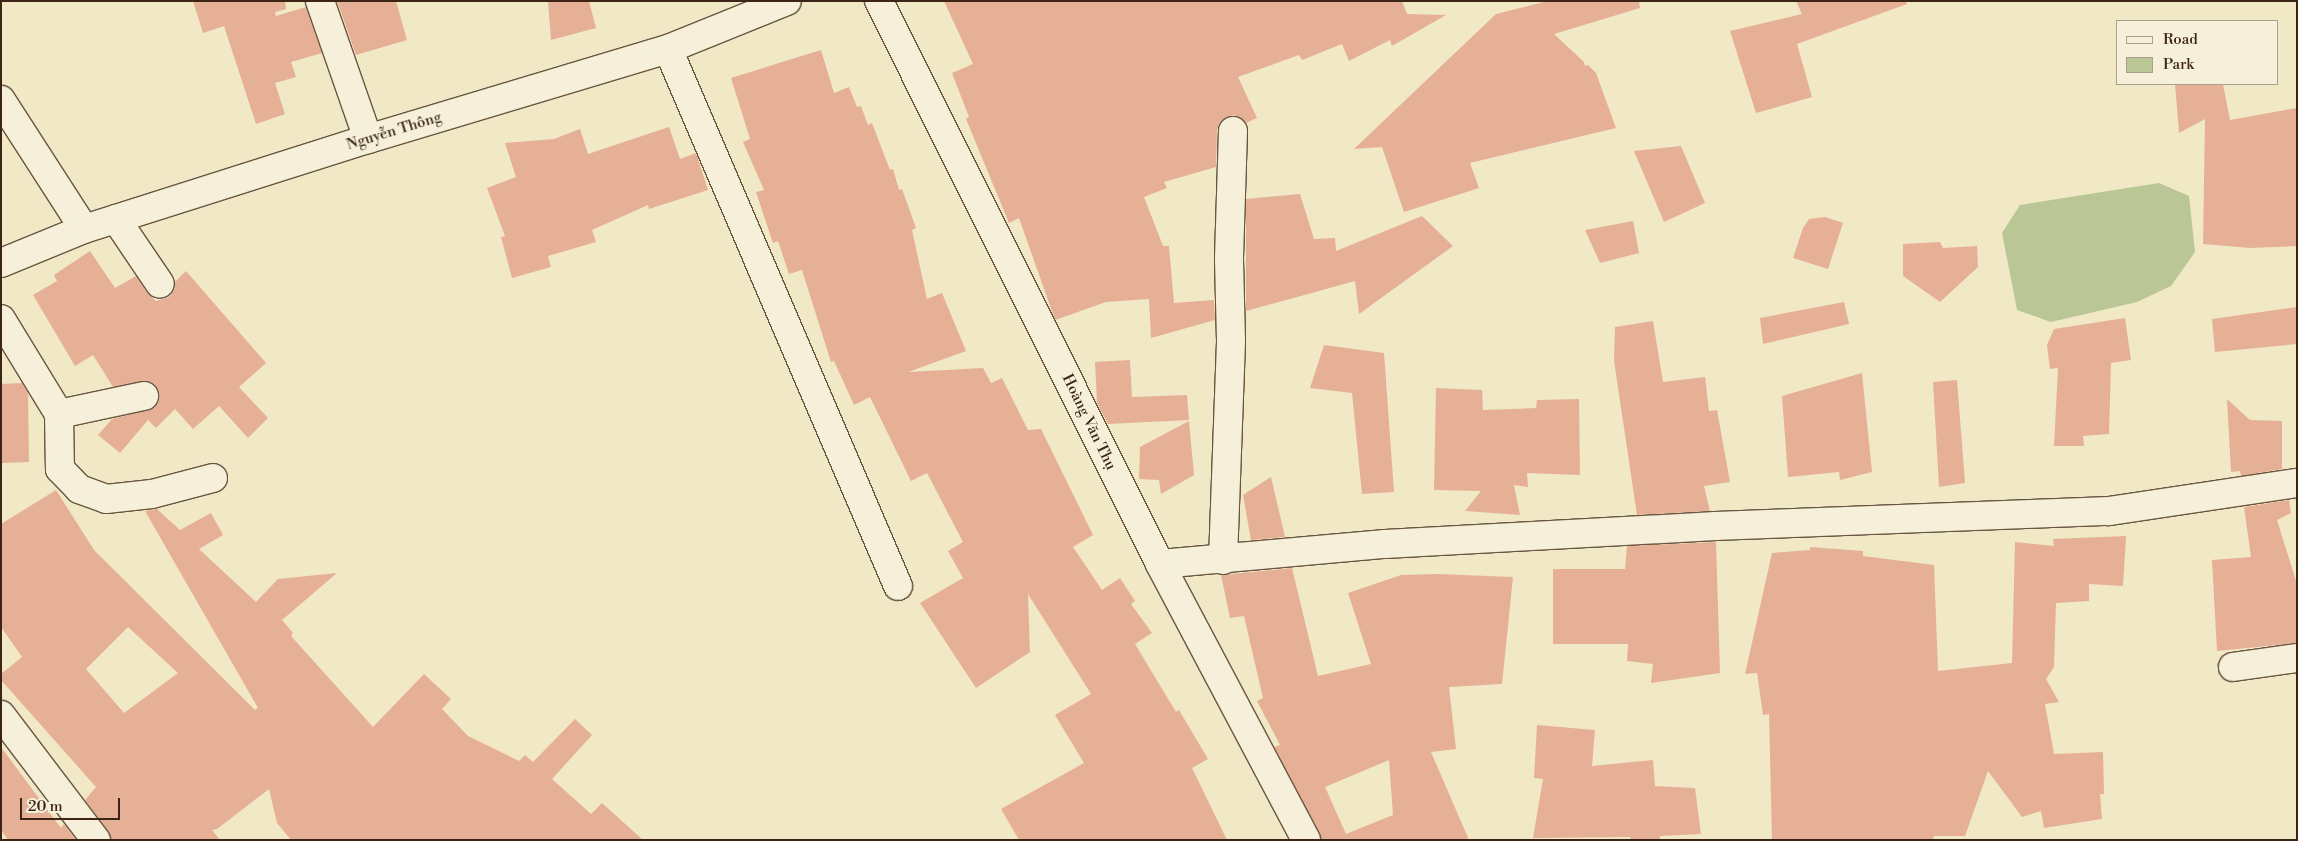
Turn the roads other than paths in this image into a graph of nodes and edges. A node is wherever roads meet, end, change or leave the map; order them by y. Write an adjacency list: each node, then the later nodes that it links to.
1 (320, 1): 7 (street)
2 (787, 1): 4 (street, Nguyễn Thông)
3 (879, 1): 18 (street, Hoàng Văn Thụ)
4 (668, 49): 7 (street, Nguyễn Thông); 19 (street)
5 (1, 100): 9 (street)
6 (1233, 131): 17 (street)
7 (368, 139): 8 (street, Nguyễn Thông)
8 (116, 219): 9 (street, Nguyễn Thông); 11 (street)
9 (84, 229): 10 (street, Nguyễn Thông)
10 (1, 263)
11 (160, 284)
12 (1, 319): 14 (street)
13 (144, 396): 14 (street)
14 (60, 414): 15 (street)
15 (212, 478)
16 (2297, 483): 17 (street)
17 (1223, 560): 18 (street)
18 (1160, 564): 24 (street, Hoàng Văn Thụ)
19 (898, 586)
20 (2297, 658): 21 (street)
21 (2234, 667)
22 (1, 715): 23 (street)
23 (96, 840)
24 (1306, 840)

